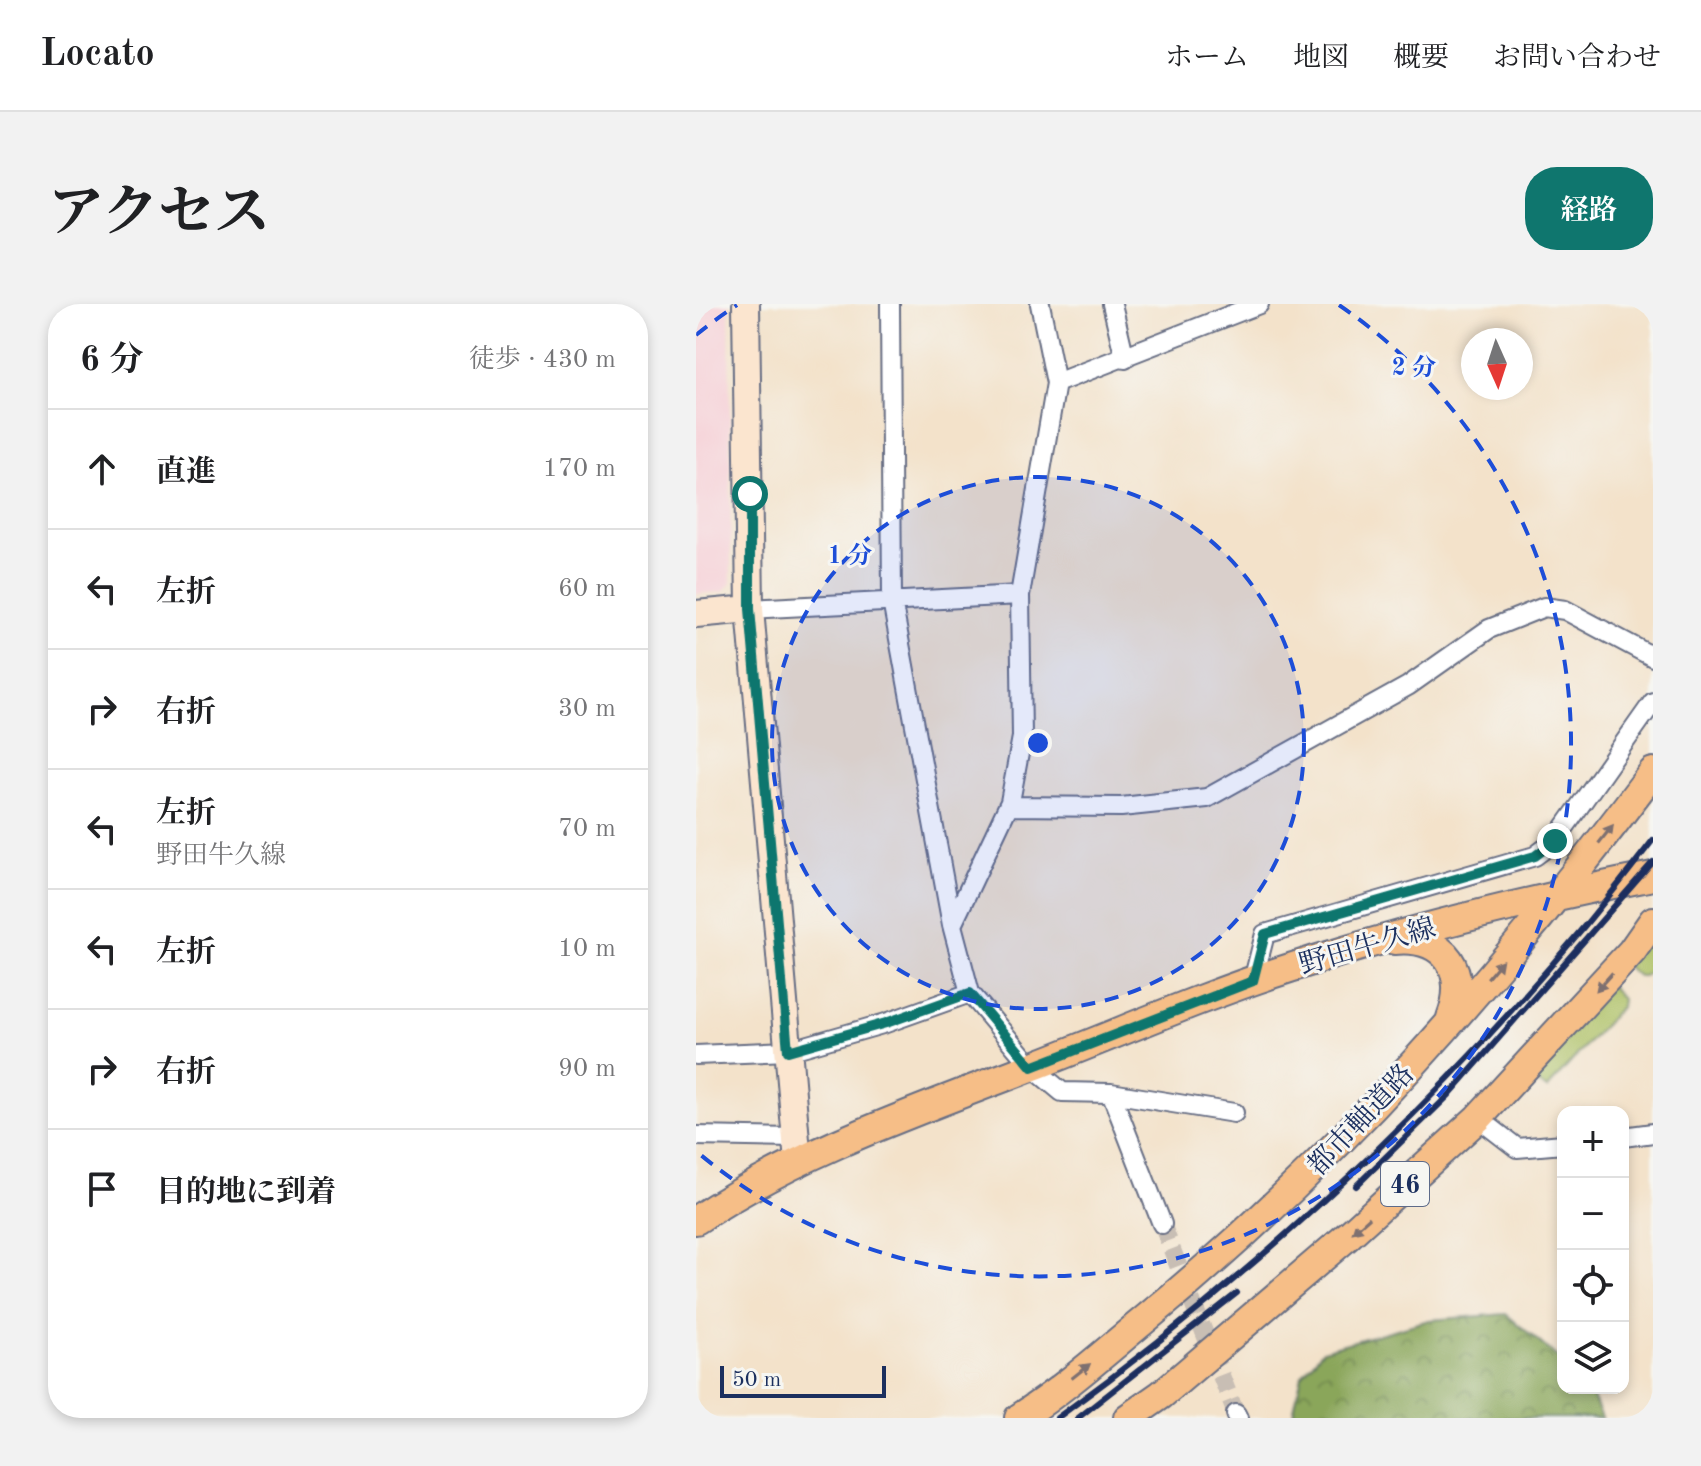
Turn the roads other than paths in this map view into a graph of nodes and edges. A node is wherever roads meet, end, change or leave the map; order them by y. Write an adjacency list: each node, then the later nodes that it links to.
1 (746, 304): 10 (street)
2 (890, 304): 9 (street)
3 (1040, 304): 7 (street)
4 (1112, 304): 6 (street)
5 (1259, 304): 6 (street)
6 (1125, 359): 7 (street)
7 (1056, 383): 8 (street)
8 (1020, 595): 9 (street); 15 (street)
9 (892, 601): 10 (street); 19 (street)
10 (750, 609): 11 (street); 24 (street)
11 (696, 614)
12 (1653, 657): 15 (street)
13 (1653, 702): 21 (street)
14 (1653, 772): 17 (main road, 都市軸道路, one-way to 14)
15 (1008, 806): 19 (street)
16 (1653, 876): 17 (main road, 野田牛久線)
17 (1557, 894): 20 (main road, 野田牛久線); 23 (main road, 都市軸道路, one-way to 17)
18 (1653, 921): 29 (main road, 46, one-way to 29)
19 (952, 925): 22 (street)
20 (1370, 942): 21 (main road, 野田牛久線); 23 (main road)
21 (1253, 981): 26 (main road, 野田牛久線)
22 (970, 993): 24 (street); 26 (street)
23 (1445, 1029): 37 (main road, 都市軸道路, one-way to 23)
24 (788, 1051): 25 (street); 34 (street)
25 (696, 1055)
26 (1032, 1067): 27 (street); 34 (main road, 野田牛久線)
27 (1111, 1093): 28 (street); 36 (street)
28 (1234, 1113)
29 (1478, 1118): 33 (street); 38 (main road, 46, one-way to 38)
30 (1653, 1133): 32 (street)
31 (696, 1136): 34 (street)
32 (1629, 1136)
33 (1557, 1145)
34 (797, 1150): 35 (main road, 野田牛久線)
35 (696, 1220)
36 (1162, 1224)
37 (1019, 1418)
38 (1128, 1418)

